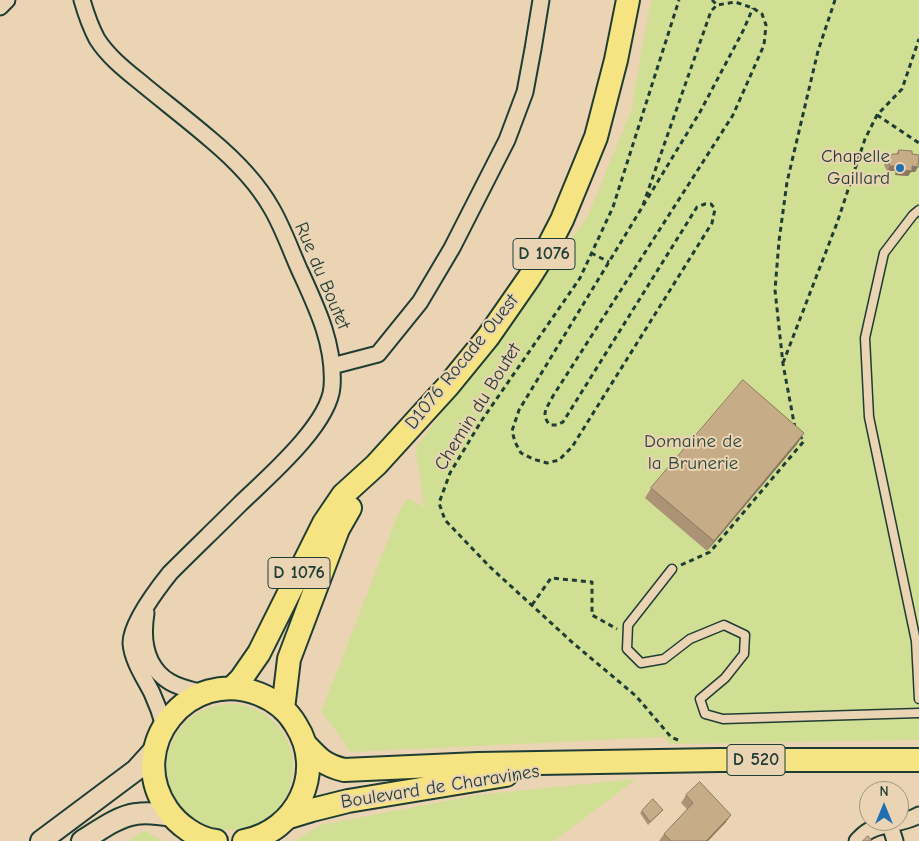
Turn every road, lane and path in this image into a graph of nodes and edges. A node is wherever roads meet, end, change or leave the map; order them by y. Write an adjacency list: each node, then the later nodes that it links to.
1 (7, 0): 9 (street)
2 (82, 0): 19 (street, Rue du Boutet)
3 (541, 0): 19 (street)
4 (628, 0): 20 (main road, D1076 Rocade Ouest / D 1076)
5 (679, 0): 16 (path, Chemin du Boutet)
6 (712, 0): 8 (path)
7 (836, 0): 18 (path)
8 (717, 5): 10 (path); 14 (path)
9 (0, 7)
10 (752, 8): 14 (path); 17 (path)
11 (919, 39): 12 (path)
12 (877, 115): 13 (path); 18 (path)
13 (919, 143)
14 (643, 205): 17 (path)
15 (919, 210): 27 (lane)
16 (592, 253): 17 (path); 22 (path, Chemin du Boutet)
17 (609, 262)
18 (782, 364): 21 (path)
19 (332, 366): 23 (street, Rue du Boutet)
20 (376, 464): 25 (main road, D1076 Rocade Ouest / D 1076); 28 (main road, D1076 Rocade Ouest / D 1076)
21 (672, 569): 24 (lane)
22 (532, 605): 24 (path); 31 (path, Chemin du Boutet)
23 (146, 607): 26 (street); 30 (street, Rue du Boutet)
24 (627, 635): 29 (lane)
25 (232, 688): 26 (main road, Boulevard de Charavines); 28 (main road, Boulevard de Charavines)
26 (203, 693): 30 (main road, Boulevard de Charavines)
27 (919, 698)
28 (283, 709): 32 (main road, Boulevard de Charavines)
29 (919, 713)
30 (164, 726): 33 (main road, Boulevard de Charavines)
31 (679, 741)
32 (305, 744): 35 (main road, Boulevard de Charavines / D 520); 37 (main road, Boulevard de Charavines)
33 (155, 749): 36 (main road, Boulevard de Charavines); 41 (main road, Boulevard de Charavines)
34 (919, 760): 35 (main road, Boulevard de Charavines / D 520)
35 (592, 763): 37 (main road, Boulevard de Charavines / D 520)
36 (172, 816): 39 (main road, Boulevard de Charavines); 42 (main road)
37 (289, 817): 40 (main road, Boulevard de Charavines)
38 (868, 831): 44 (street)
39 (191, 836): 43 (main road, Boulevard de Charavines)
40 (252, 840)
41 (41, 841)
42 (82, 841)
43 (216, 841)
44 (857, 841)

